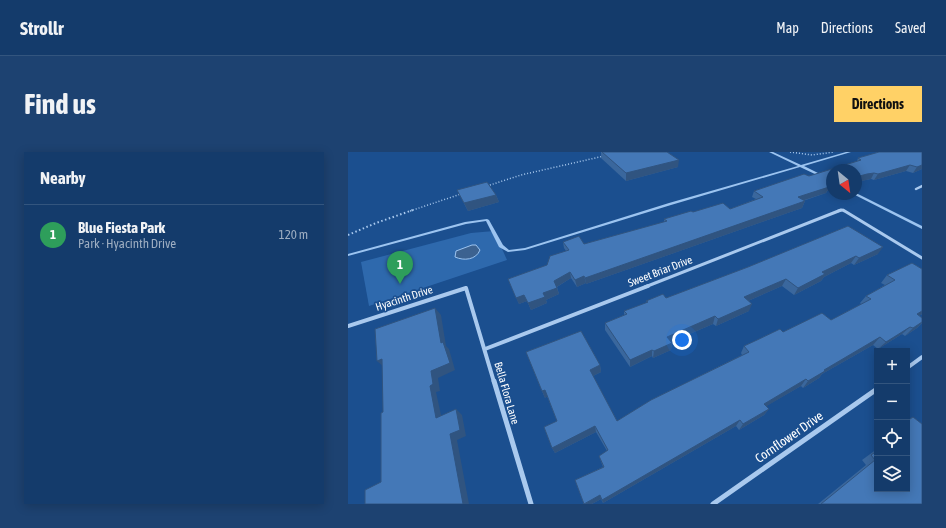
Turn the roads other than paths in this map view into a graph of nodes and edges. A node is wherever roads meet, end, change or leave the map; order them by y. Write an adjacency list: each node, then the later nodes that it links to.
1 (922, 186): 2 (street)
2 (916, 189)
3 (922, 258): 6 (street, Sweet Briar Drive)
4 (466, 288): 5 (street, Hyacinth Drive); 6 (street, Bella Flora Lane)
5 (348, 326)
6 (485, 349): 10 (street, Bella Flora Lane)
7 (922, 357): 8 (street)
8 (910, 366)
9 (874, 391): 11 (street, Cornflower Drive)
10 (530, 504)
11 (713, 504)

